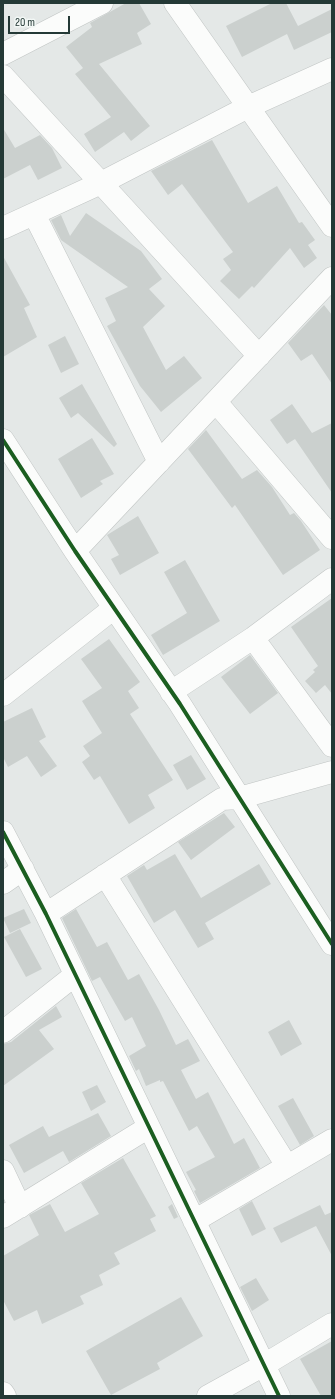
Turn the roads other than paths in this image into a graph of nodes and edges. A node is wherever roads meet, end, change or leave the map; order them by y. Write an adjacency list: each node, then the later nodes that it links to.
1 (102, 3): 3 (street)
2 (175, 3): 6 (street)
3 (3, 54)
4 (332, 69): 6 (street)
5 (3, 76): 7 (street)
6 (248, 107): 7 (street); 9 (street)
7 (101, 183): 8 (street); 12 (street)
8 (34, 214): 10 (street); 15 (street)
9 (332, 226)
10 (3, 228)
11 (332, 278): 12 (street)
12 (259, 356): 13 (street)
13 (216, 402): 15 (street); 16 (street)
14 (3, 440): 17 (street)
15 (159, 462): 17 (street)
16 (332, 538)
17 (75, 551): 19 (street)
18 (332, 579): 20 (street)
19 (114, 608): 21 (street); 22 (street)
20 (253, 638): 21 (street); 23 (street)
21 (171, 692): 25 (street)
22 (3, 695)
23 (332, 746)
24 (332, 772): 25 (street)
25 (239, 798): 28 (street); 31 (street)
26 (3, 832): 27 (street)
27 (23, 869): 29 (street); 30 (street)
28 (105, 876): 30 (street); 36 (street)
29 (3, 883)
30 (46, 914): 32 (street)
31 (332, 944)
32 (75, 975): 33 (street); 34 (street)
33 (3, 1032)
34 (149, 1127): 38 (street); 39 (street)
35 (332, 1140): 36 (street)
36 (287, 1166): 39 (street)
37 (3, 1170): 38 (street)
38 (11, 1212)
39 (194, 1221): 41 (street)
40 (332, 1324): 41 (street)
41 (264, 1366): 44 (street); 45 (street)
42 (3, 1393): 43 (street)
43 (5, 1396)
44 (208, 1396)
45 (279, 1396)

